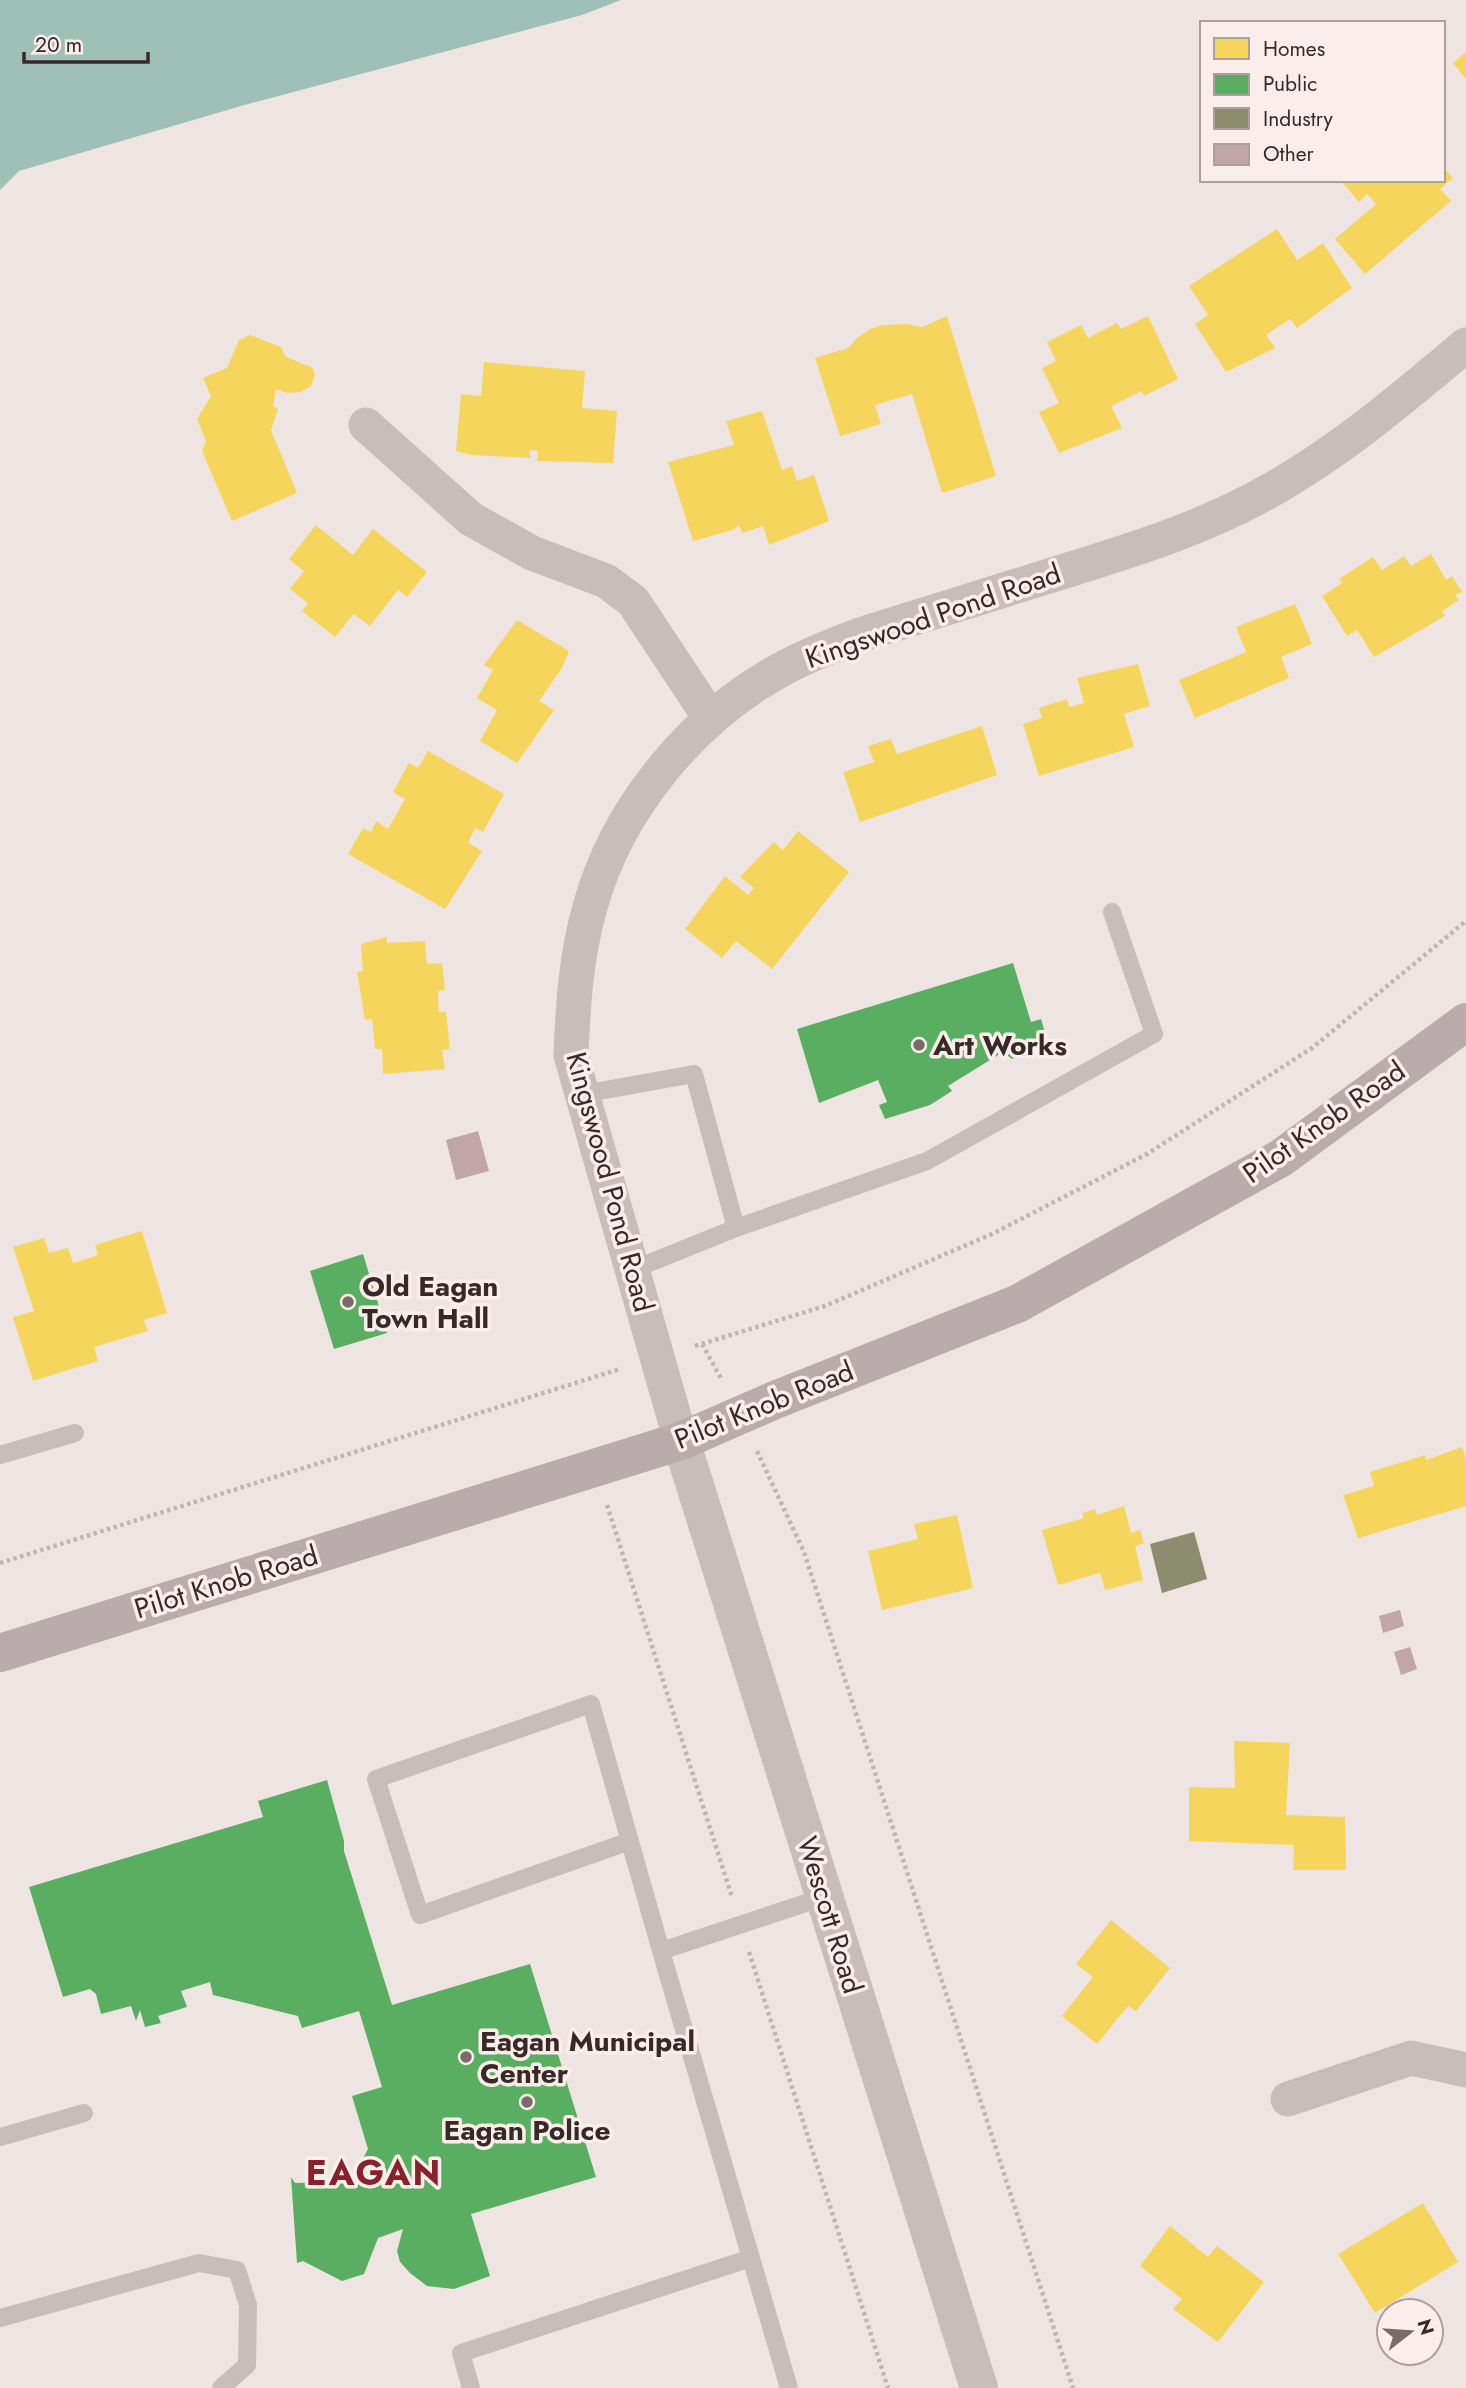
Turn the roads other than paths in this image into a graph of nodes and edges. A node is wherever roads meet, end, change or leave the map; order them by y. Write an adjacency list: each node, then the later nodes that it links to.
1 (1466, 345): 3 (street, Kingswood Pond Road)
2 (366, 425): 3 (street)
3 (711, 719): 6 (street, Kingswood Pond Road)
4 (1112, 912): 7 (lane)
5 (1466, 1021): 10 (main road, Pilot Knob Road)
6 (583, 1094): 7 (lane); 8 (street, Kingswood Pond Road)
7 (736, 1228): 8 (lane)
8 (632, 1270): 10 (street, Kingswood Pond Road)
9 (75, 1433): 11 (lane)
10 (681, 1441): 12 (main road, Pilot Knob Road); 14 (street, Wescott Road)
11 (0, 1455)
12 (0, 1653)
13 (630, 1841): 13 (lane); 15 (lane)
14 (824, 1897): 15 (lane); 25 (street, Wescott Road)
15 (661, 1951): 20 (lane)
16 (1466, 2070): 17 (street)
17 (1288, 2099)
18 (84, 2113): 19 (lane)
19 (0, 2137)
20 (751, 2258): 23 (lane); 24 (lane)
21 (0, 2318): 22 (lane)
22 (221, 2388)
23 (471, 2388)
24 (789, 2388)
25 (979, 2388)

